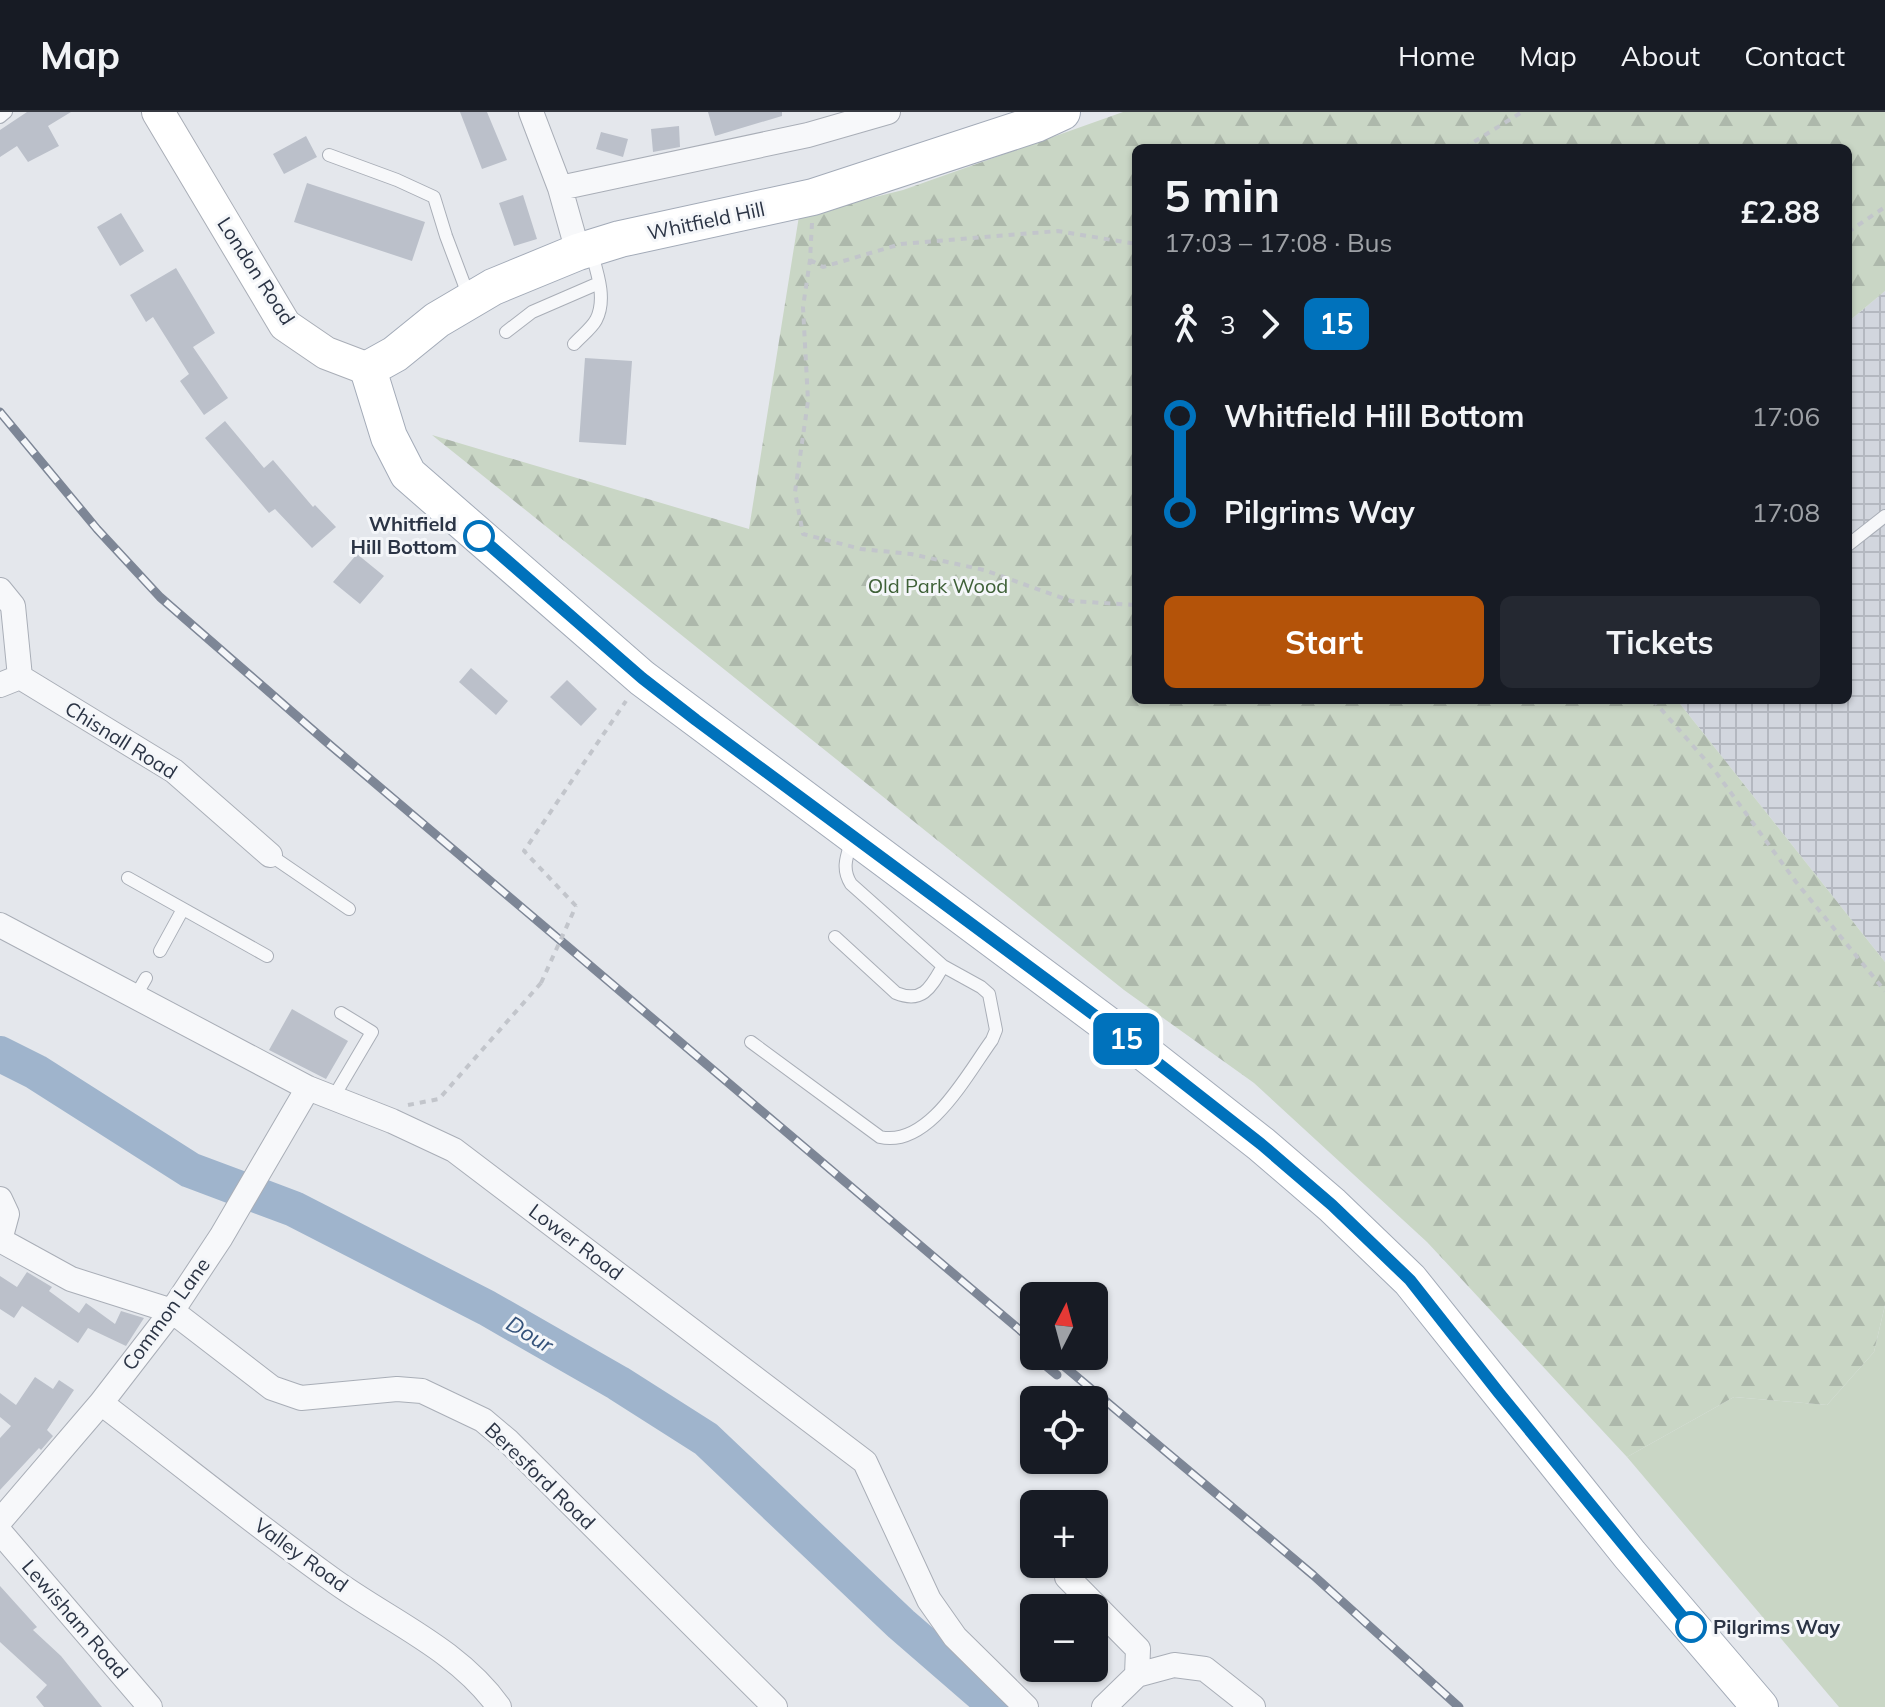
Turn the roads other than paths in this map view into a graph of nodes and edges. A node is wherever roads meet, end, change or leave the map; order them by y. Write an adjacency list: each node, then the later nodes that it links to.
1 (6, 112): 6 (lane)
2 (158, 112): 14 (street, London Road)
3 (531, 112): 8 (street)
4 (888, 112): 8 (street)
5 (1062, 112): 9 (main road, Whitfield Hill)
6 (0, 117)
7 (329, 155): 11 (lane)
8 (560, 188): 9 (street)
9 (584, 250): 10 (lane); 11 (main road, Whitfield Hill)
10 (599, 283): 12 (lane); 13 (lane)
11 (470, 300): 14 (main road, Whitfield Hill)
12 (506, 332)
13 (574, 344)
14 (368, 369): 19 (main road)
15 (1885, 516): 16 (lane)
16 (1852, 542)
17 (0, 590): 18 (street)
18 (10, 681): 20 (street, Chisnall Road)
19 (852, 836): 28 (lane); 47 (main road)
20 (270, 855): 23 (lane)
21 (128, 878): 22 (lane)
22 (183, 909): 26 (lane); 27 (lane)
23 (349, 909)
24 (0, 925): 31 (street, Lower Road)
25 (835, 937): 28 (lane)
26 (160, 951)
27 (267, 956)
28 (943, 966): 30 (lane)
29 (341, 1013): 32 (lane)
30 (751, 1042)
31 (308, 1088): 32 (street, Lower Road); 35 (street, Common Lane)
32 (333, 1098): 44 (street, Lower Road)
33 (0, 1199): 34 (street)
34 (0, 1240): 35 (street)
35 (172, 1311): 36 (street, Common Lane); 43 (street, Beresford Road)
36 (101, 1403): 37 (street, Common Lane); 42 (street, Valley Road)
37 (0, 1521)
38 (0, 1532): 41 (street, Lewisham Road)
39 (1068, 1578): 40 (street)
40 (1137, 1675): 45 (street); 46 (street)
41 (142, 1704)
42 (499, 1707)
43 (775, 1707)
44 (1026, 1707)
45 (1104, 1707)
46 (1253, 1707)
47 (1760, 1707)

